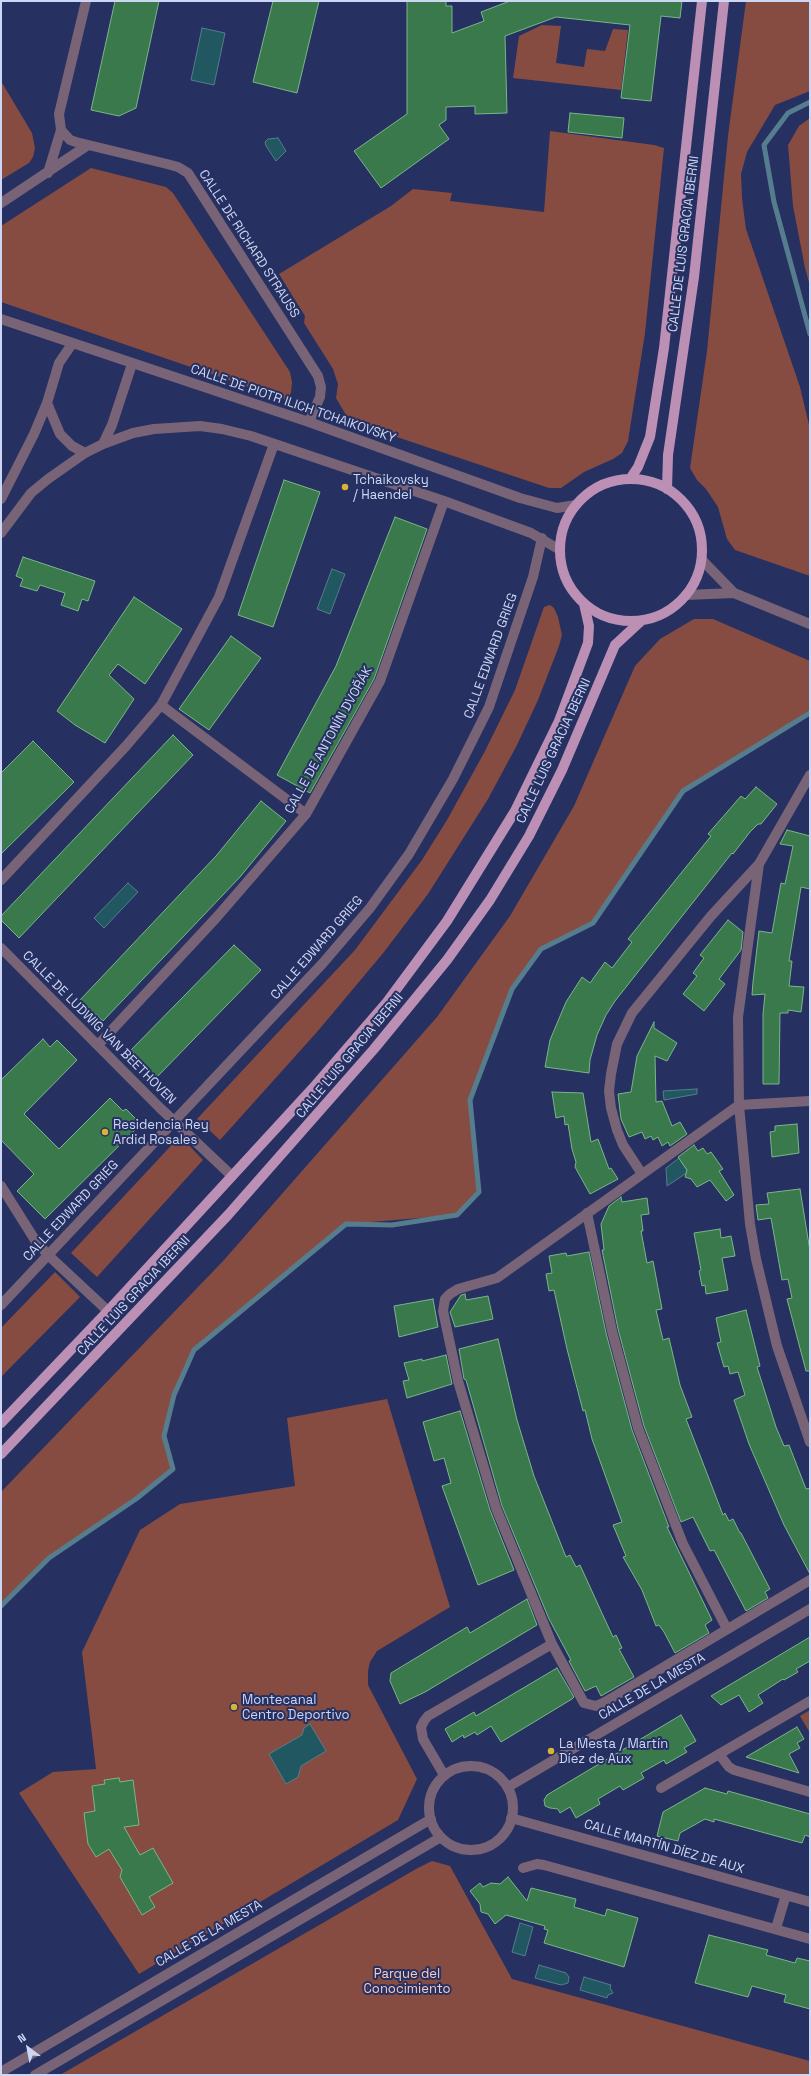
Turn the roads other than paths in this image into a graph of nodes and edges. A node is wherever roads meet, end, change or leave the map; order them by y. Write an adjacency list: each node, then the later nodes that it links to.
1 (86, 1): 4 (street)
2 (702, 1): 16 (main road, CALLE DE LUIS GRACIA IBERNI)
3 (724, 1): 17 (main road, CALLE DE LUIS GRACIA IBERNI)
4 (61, 130): 5 (street, CALLE DE RICHARD STRAUSS); 6 (street)
5 (88, 145): 6 (street); 12 (street, CALLE DE RICHARD STRAUSS)
6 (48, 173): 7 (street)
7 (1, 203)
8 (1, 319): 9 (street, CALLE DE PIOTR ILICH TCHAIKOVSKY)
9 (72, 344): 10 (street, CALLE DE PIOTR ILICH TCHAIKOVSKY); 11 (street)
10 (132, 364): 12 (street, CALLE DE PIOTR ILICH TCHAIKOVSKY); 13 (street)
11 (47, 403): 15 (street); 18 (street)
12 (309, 422): 20 (street, CALLE DE PIOTR ILICH TCHAIKOVSKY)
13 (103, 444): 14 (street); 15 (street)
14 (274, 444): 19 (street); 30 (street)
15 (85, 453): 21 (street)
16 (630, 480): 17 (main road); 20 (main road)
17 (667, 489): 24 (main road)
18 (1, 499)
19 (444, 502): 22 (street); 32 (street, CALLE DE ANTONÍN DVOŘÁK)
20 (576, 505): 23 (main road)
21 (1, 533)
22 (542, 538): 23 (street); 39 (street, CALLE EDWARD GRIEG)
23 (560, 550): 27 (main road)
24 (702, 560): 25 (street); 26 (main road)
25 (734, 593): 26 (street); 29 (street)
26 (686, 595): 28 (main road)
27 (584, 604): 28 (main road); 41 (main road, CALLE LUIS GRACIA IBERNI)
28 (641, 621): 49 (main road, CALLE LUIS GRACIA IBERNI)
29 (810, 624)
30 (161, 705): 32 (street); 34 (street)
31 (810, 775): 33 (street)
32 (306, 814): 36 (street, CALLE DE ANTONÍN DVOŘÁK)
33 (759, 864): 38 (street); 40 (street)
34 (1, 880)
35 (1, 948): 36 (street, CALLE DE LUDWIG VAN BEETHOVEN)
36 (98, 1045): 39 (street, CALLE DE LUDWIG VAN BEETHOVEN)
37 (810, 1101): 38 (street)
38 (739, 1106): 40 (street); 48 (street)
39 (174, 1121): 41 (street, CALLE DE LUDWIG VAN BEETHOVEN); 44 (street, CALLE EDWARD GRIEG)
40 (642, 1174): 43 (street)
41 (232, 1176): 46 (main road, CALLE LUIS GRACIA IBERNI)
42 (1, 1186): 44 (street)
43 (587, 1213): 52 (street); 53 (street)
44 (48, 1255): 45 (street, CALLE EDWARD GRIEG); 46 (street)
45 (1, 1304)
46 (108, 1311): 47 (main road, CALLE LUIS GRACIA IBERNI)
47 (1, 1423)
48 (810, 1442)
49 (1, 1454)
50 (810, 1580): 52 (street)
51 (810, 1609): 57 (street, CALLE DE LA MESTA)
52 (727, 1629): 53 (street)
53 (552, 1644): 56 (street)
54 (810, 1701): 55 (street)
55 (719, 1754): 58 (street); 59 (street)
56 (444, 1775): 57 (street); 61 (street)
57 (508, 1786): 60 (street)
58 (661, 1788)
59 (810, 1792)
60 (511, 1818): 62 (street); 64 (street, CALLE MARTÍN DÍEZ DE AUX)
61 (431, 1819): 62 (street); 68 (street, CALLE DE LA MESTA)
62 (441, 1836): 69 (street)
63 (523, 1868): 66 (street)
64 (786, 1895): 65 (street, CALLE MARTÍN DÍEZ DE AUX); 66 (street)
65 (810, 1902)
66 (776, 1928): 67 (street)
67 (810, 1939)
68 (1, 2072)
69 (35, 2075)

